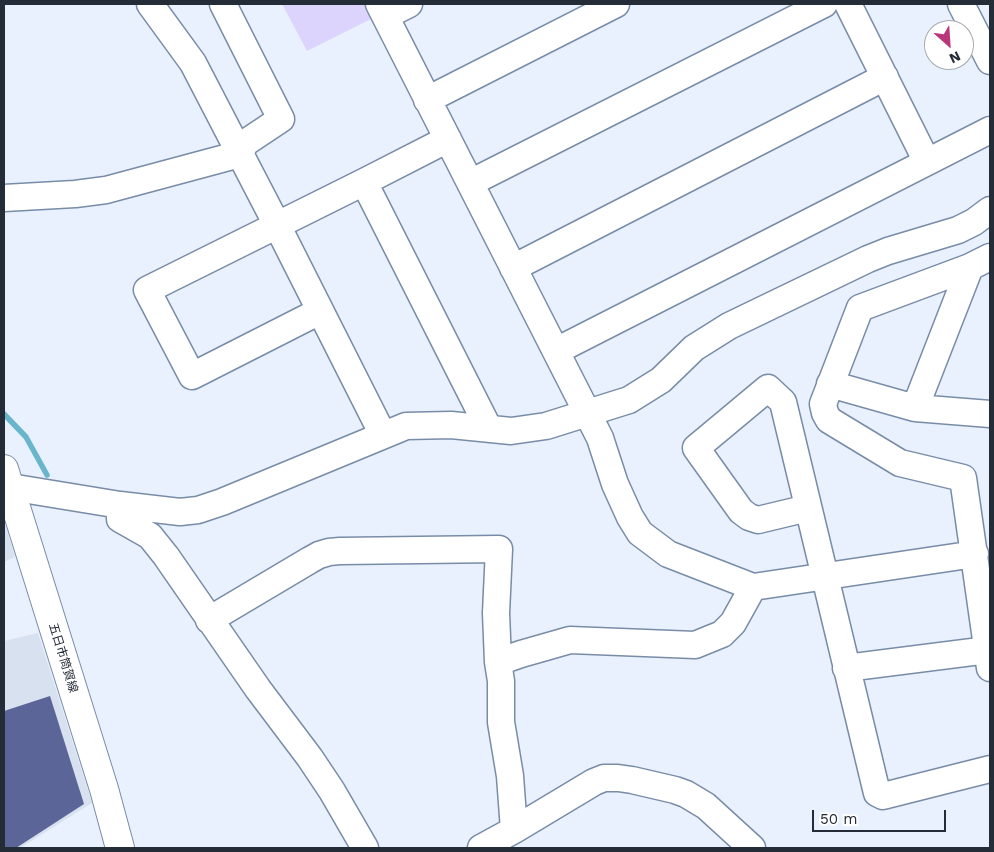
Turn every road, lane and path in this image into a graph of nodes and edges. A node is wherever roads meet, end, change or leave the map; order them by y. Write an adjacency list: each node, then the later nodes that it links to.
1 (150, 4): 14 (street)
2 (223, 4): 14 (street)
3 (409, 4): 8 (street)
4 (616, 4): 11 (street)
5 (824, 4): 17 (street)
6 (848, 4): 10 (street)
7 (961, 4): 9 (street)
8 (382, 10): 11 (street)
9 (990, 61)
10 (885, 77): 15 (street); 22 (street)
11 (427, 100): 13 (street)
12 (990, 130): 15 (street)
13 (448, 139): 16 (street); 17 (street)
14 (240, 154): 18 (street); 20 (street)
15 (927, 162): 24 (street)
16 (364, 182): 20 (street); 29 (street)
17 (470, 183): 22 (street)
18 (4, 198)
19 (990, 210): 27 (street)
20 (277, 225): 23 (street); 23 (street)
21 (980, 262): 25 (street); 26 (street)
22 (513, 268): 24 (street)
23 (320, 311): 30 (street)
24 (556, 351): 27 (street)
25 (830, 384): 26 (street); 34 (street)
26 (915, 408): 28 (street)
27 (587, 414): 29 (street); 36 (street)
28 (990, 414)
29 (489, 429): 30 (street)
30 (383, 436): 32 (street)
31 (7, 478): 32 (street); 43 (main road, 五日市筒賀線)
32 (120, 505): 37 (street)
33 (808, 508): 33 (street); 35 (street)
34 (975, 554): 35 (street); 38 (street)
35 (825, 576): 36 (street); 40 (street)
36 (753, 587): 39 (street)
37 (214, 617): 39 (street); 44 (street)
38 (989, 659): 40 (street)
39 (498, 662): 42 (street)
40 (846, 668): 41 (street)
41 (990, 769)
42 (514, 830): 45 (street); 46 (street)
43 (120, 848)
44 (365, 848)
45 (481, 848)
46 (752, 848)

